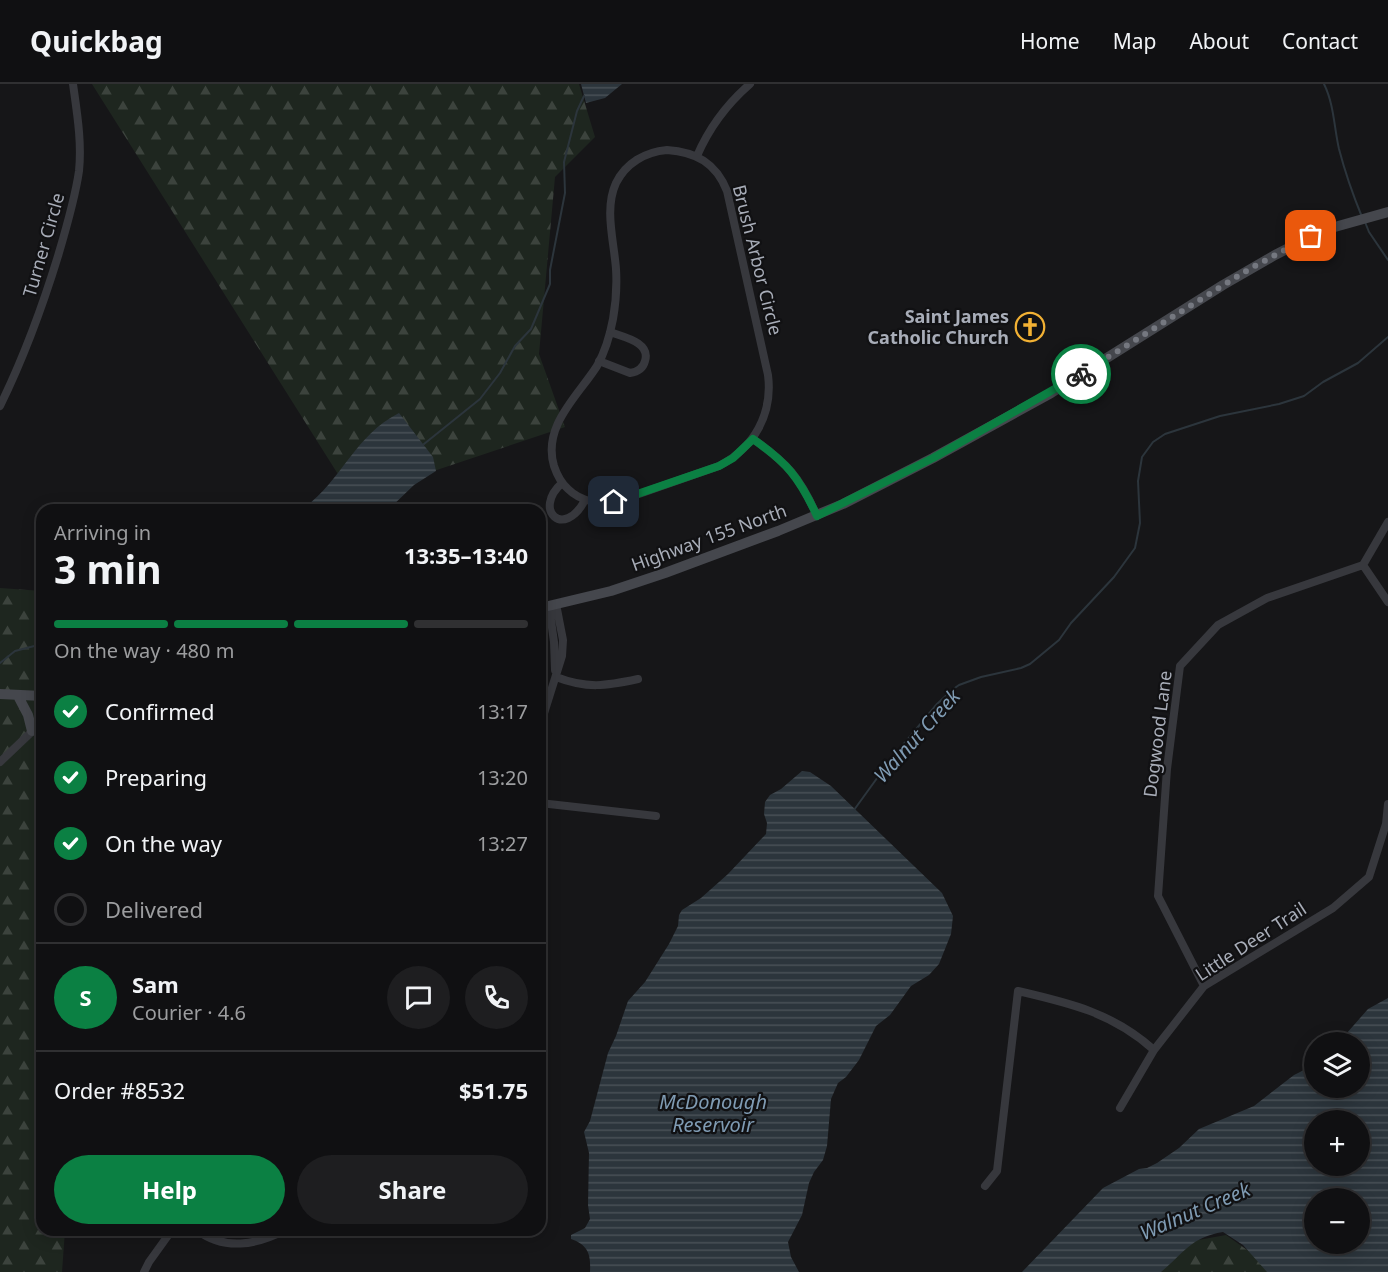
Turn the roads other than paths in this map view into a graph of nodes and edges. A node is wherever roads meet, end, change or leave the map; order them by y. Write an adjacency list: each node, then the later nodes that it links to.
1 (73, 84): 7 (street, Turner Circle)
2 (750, 84): 3 (street)
3 (697, 156): 5 (street); 8 (street, Brush Arbor Circle)
4 (1385, 213): 11 (main road, Highway 155 North)
5 (610, 332): 6 (street); 6 (street)
6 (599, 361): 9 (street)
7 (0, 406)
8 (753, 439): 10 (street, Brush Arbor Circle); 11 (street)
9 (562, 483): 10 (street); 10 (street)
10 (585, 500)
11 (817, 516): 15 (main road, Highway 155 North)
12 (1388, 522): 13 (street)
13 (1363, 565): 14 (street); 28 (street, Dogwood Lane)
14 (1388, 602)
15 (548, 606): 16 (street)
16 (555, 677): 17 (street); 21 (street)
17 (638, 680)
18 (0, 694): 19 (main road)
19 (18, 696): 20 (main road); 23 (main road)
20 (36, 696)
21 (546, 706)
22 (36, 727): 23 (street)
23 (32, 731): 24 (street)
24 (0, 762)
25 (546, 804): 27 (street)
26 (1388, 804): 28 (street, Little Deer Trail)
27 (656, 816)
28 (1204, 986): 29 (street, Little Deer Trail)
29 (1154, 1050): 30 (street, Little Deer Trail); 31 (street)
30 (1120, 1108)
31 (985, 1186)
32 (168, 1236): 35 (street)
33 (208, 1236): 34 (street)
34 (274, 1236)
35 (144, 1272)

